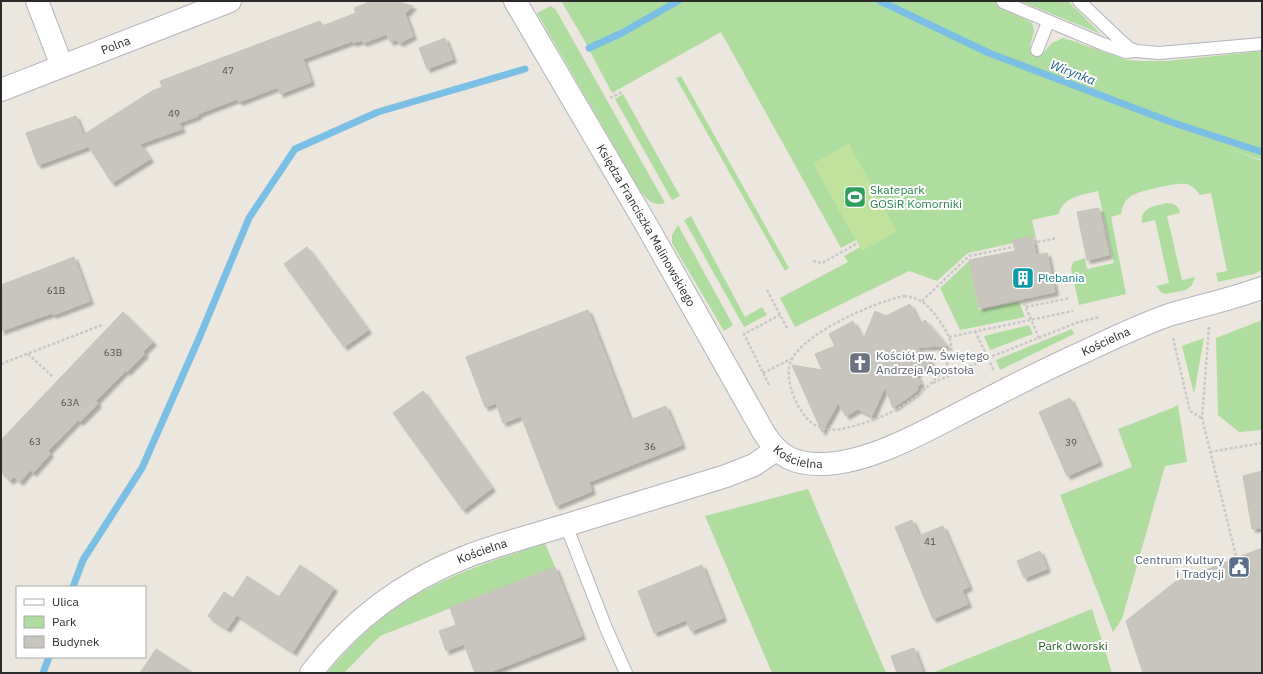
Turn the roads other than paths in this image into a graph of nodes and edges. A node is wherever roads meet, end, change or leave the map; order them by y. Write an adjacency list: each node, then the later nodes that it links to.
1 (37, 1): 10 (street)
2 (230, 1): 10 (street, Polna)
3 (515, 1): 13 (street, Księdza Franciszka Malinowskiego)
4 (1080, 1): 9 (lane)
5 (1003, 2): 6 (lane)
6 (1048, 22): 8 (lane); 9 (lane)
7 (1262, 44): 9 (lane)
8 (1037, 50)
9 (1136, 51)
10 (62, 66): 11 (street, Polna)
11 (1, 90)
12 (1262, 288): 13 (street, Kościelna)
13 (776, 450): 14 (street, Kościelna)
14 (566, 525): 15 (street, Kościelna); 16 (lane)
15 (311, 673)
16 (625, 673)

